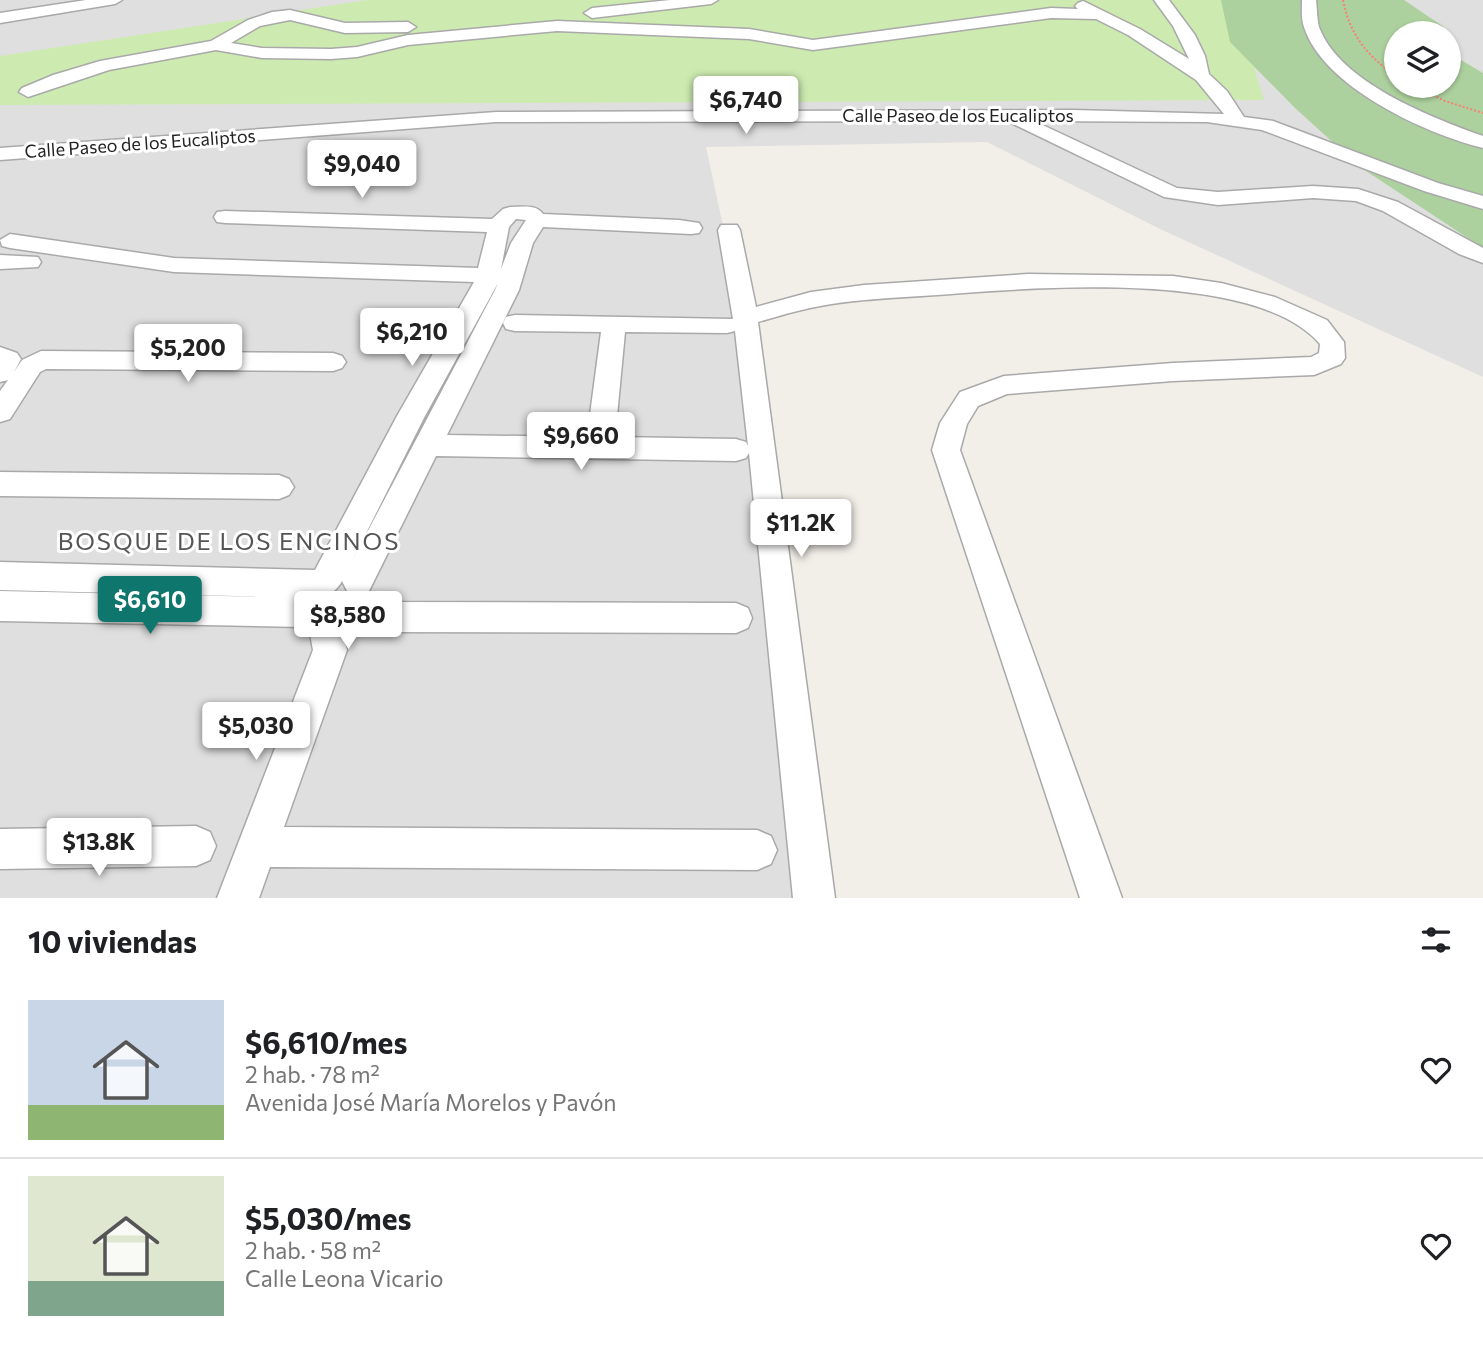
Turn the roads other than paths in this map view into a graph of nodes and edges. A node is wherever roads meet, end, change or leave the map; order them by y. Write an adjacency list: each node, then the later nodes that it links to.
1 (115, 0): 6 (street)
2 (710, 0): 9 (street)
3 (1075, 0): 7 (street)
4 (1161, 0): 10 (street)
5 (1309, 0): 16 (street)
6 (69, 4): 8 (street)
7 (1098, 14): 9 (street); 10 (street)
8 (0, 18)
9 (216, 45): 11 (street)
10 (1201, 76): 14 (street)
11 (29, 92)
12 (1073, 114): 13 (street, Calle Paseo de los Eucaliptos); 14 (street, Calle Paseo de los Eucaliptos); 15 (street)
13 (1009, 116): 15 (street); 17 (street, Calle Paseo de los Eucaliptos)
14 (1237, 119): 18 (street, Calle Paseo de los Eucaliptos)
15 (1064, 141): 27 (street)
16 (1483, 142)
17 (0, 154)
18 (1410, 178): 19 (street); 20 (street, Calle Paseo de los Eucaliptos)
19 (1483, 195)
20 (1483, 203)
21 (225, 217): 23 (street)
22 (537, 220): 23 (street); 24 (street); 30 (street)
23 (498, 226): 30 (street)
24 (691, 229)
25 (729, 230): 31 (street)
26 (10, 241): 30 (street)
27 (1483, 256)
28 (0, 262): 29 (street)
29 (30, 262)
30 (500, 276): 36 (street); 37 (street)
31 (736, 321): 33 (street); 52 (street); 53 (street)
32 (515, 323): 33 (street)
33 (614, 324): 38 (street)
34 (333, 362): 35 (street)
35 (0, 412)
36 (411, 416): 37 (street); 43 (street)
37 (433, 433): 38 (street); 43 (street)
38 (600, 448): 39 (street)
39 (736, 450)
40 (0, 484): 41 (street)
41 (279, 487)
42 (0, 576): 43 (street)
43 (341, 587): 45 (street); 46 (street); 46 (street)
44 (0, 606): 46 (street)
45 (736, 618)
46 (314, 620): 48 (street)
47 (196, 846): 49 (street)
48 (255, 848): 50 (street); 51 (street)
49 (0, 849)
50 (757, 850)
51 (238, 898)
52 (814, 898)
53 (1101, 898)

